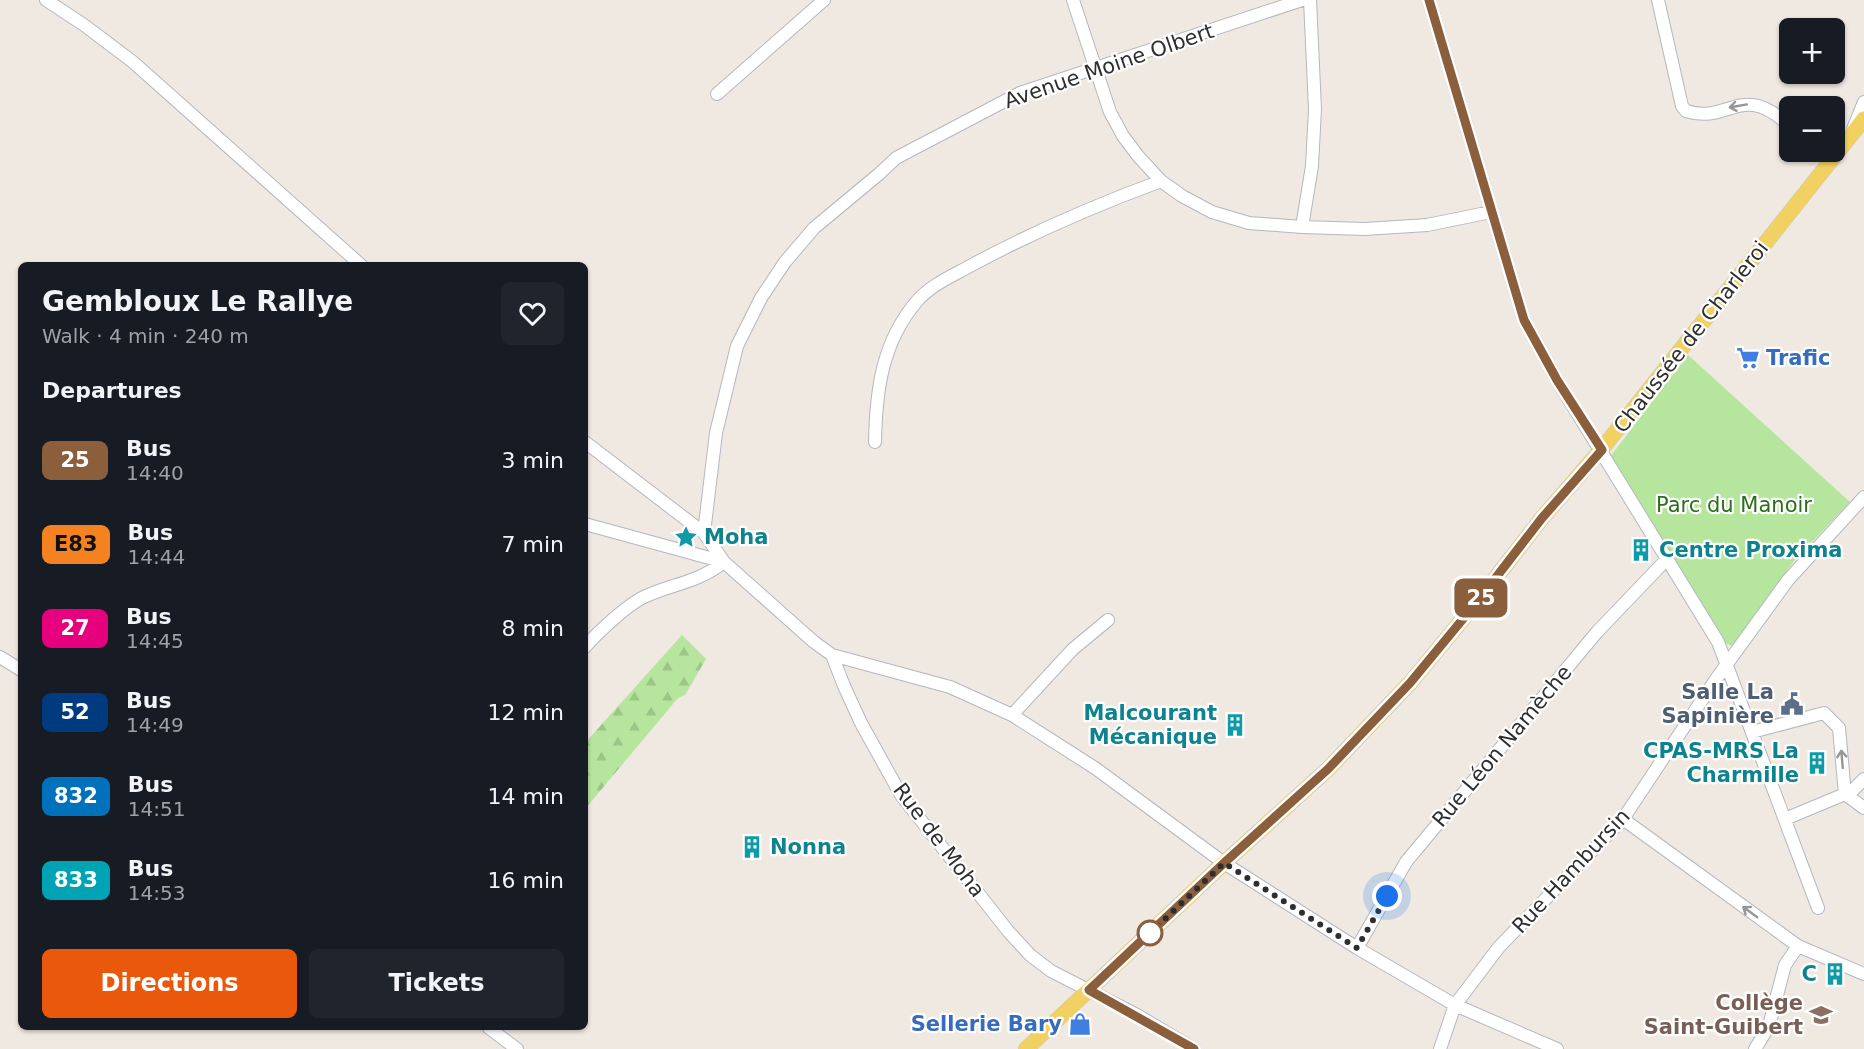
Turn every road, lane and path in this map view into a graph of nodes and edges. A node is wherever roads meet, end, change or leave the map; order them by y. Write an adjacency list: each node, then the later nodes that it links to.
1 (46, 0): 20 (street)
2 (824, 0): 9 (street)
3 (1073, 0): 8 (street)
4 (1302, 0): 8 (street, Avenue Moine Olbert)
5 (1310, 0): 19 (street)
6 (1430, 0): 18 (street)
7 (1658, 0): 11 (street, one-way to 7)
8 (1095, 67): 17 (street); 26 (street, Avenue Moine Olbert)
9 (717, 94)
10 (1864, 102): 14 (street, Chaussée de Charleroi)
11 (1779, 118)
12 (1864, 119): 14 (main road, Chaussée de Charleroi)
13 (1864, 125): 14 (street, Chaussée de Charleroi)
14 (1851, 136): 15 (main road, Chaussée de Charleroi)
15 (1845, 140)
16 (1818, 162): 23 (main road, Chaussée de Charleroi)
17 (1161, 181): 19 (street); 21 (street)
18 (1491, 212): 19 (street); 23 (street)
19 (1302, 227)
20 (358, 262)
21 (875, 442)
22 (588, 444): 26 (street)
23 (1602, 450): 27 (street); 42 (main road, Chaussée de Charleroi)
24 (1864, 497): 33 (street, Rue Hambursin)
25 (588, 525): 28 (street)
26 (704, 533): 28 (street)
27 (1666, 560): 33 (street); 45 (street, Rue Léon Namèche)
28 (724, 562): 30 (street); 31 (street)
29 (1108, 620): 35 (street)
30 (588, 644)
31 (832, 655): 35 (street); 47 (street, Rue de Moha)
32 (0, 657): 34 (street)
33 (1727, 664): 36 (street); 40 (street, Rue Hambursin)
34 (18, 668)
35 (1012, 715): 42 (street)
36 (1752, 732): 38 (street, one-way to 36); 41 (street)
37 (1864, 779): 38 (street)
38 (1845, 794): 39 (street); 41 (street)
39 (1864, 808)
40 (1623, 819): 44 (street, one-way to 40); 48 (street, Rue Hambursin)
41 (1785, 819): 43 (street)
42 (1224, 863): 45 (street); 47 (main road, Chaussée de Charleroi)
43 (1818, 908)
44 (1798, 946): 46 (street); 55 (street)
45 (1357, 948): 48 (street)
46 (1864, 974)
47 (1089, 990): 50 (street, Rue de Moha); 52 (main road, Chaussée de Charleroi)
48 (1455, 1005): 53 (street, Rue Hambursin); 54 (street)
49 (492, 1030): 51 (street)
50 (1192, 1048)
51 (517, 1049)
52 (1026, 1049)
53 (1440, 1049)
54 (1557, 1049)
55 (1755, 1049)

